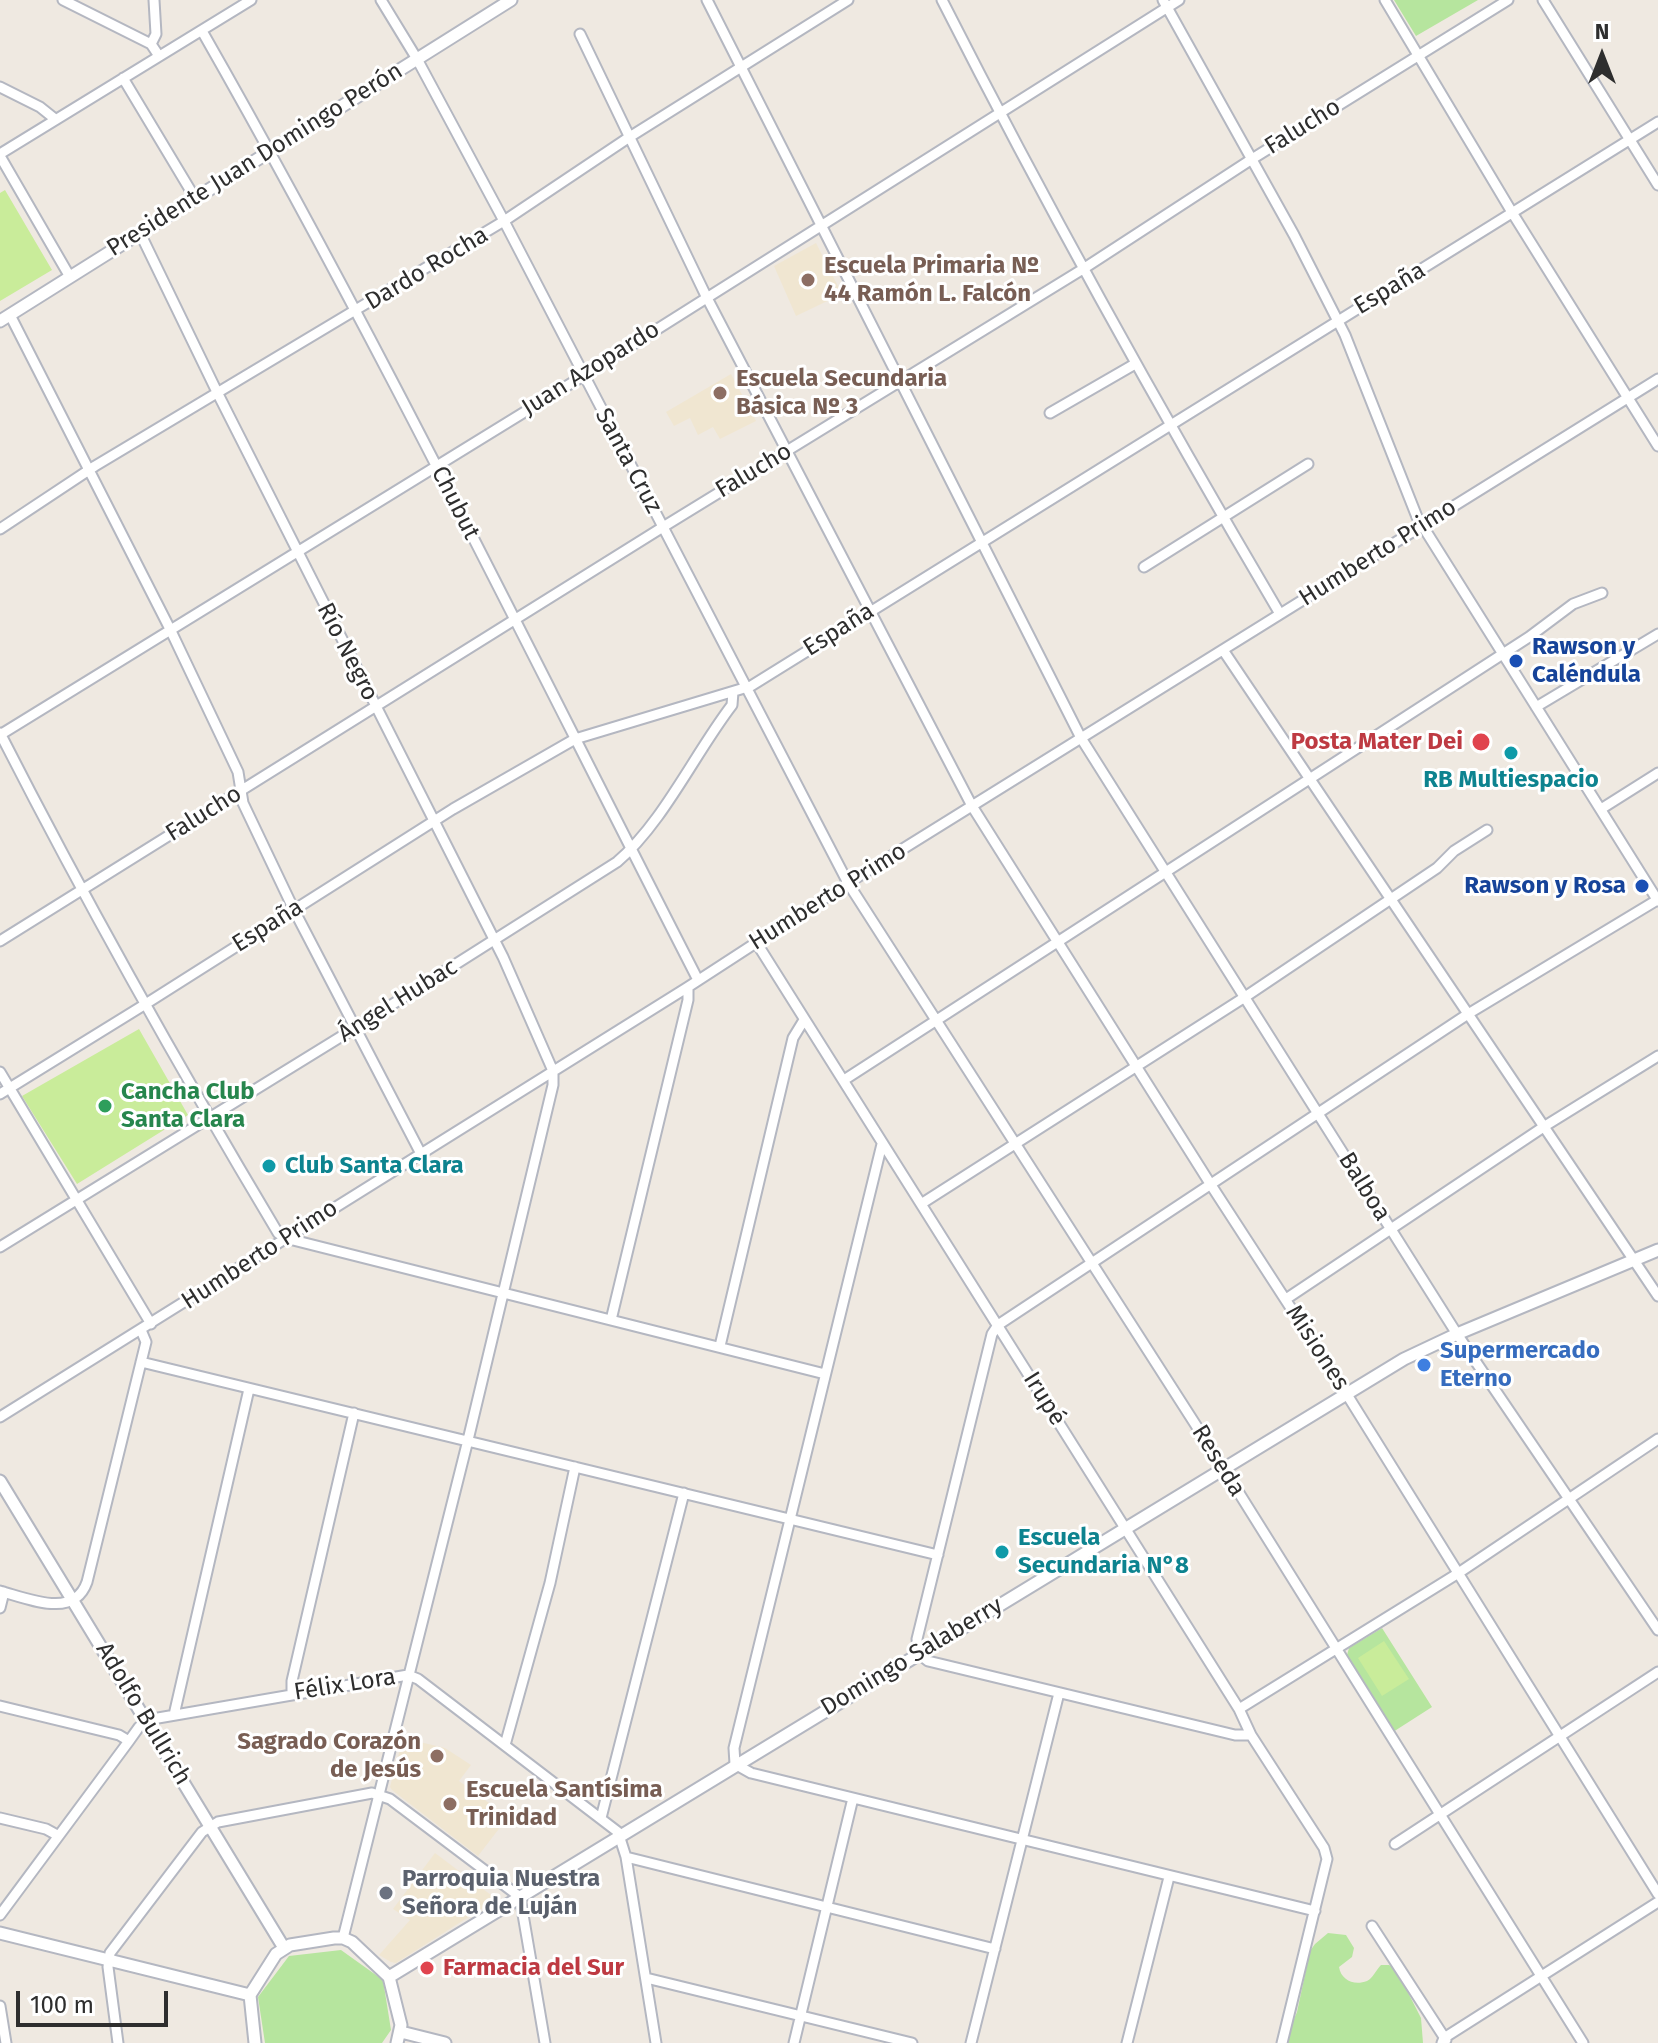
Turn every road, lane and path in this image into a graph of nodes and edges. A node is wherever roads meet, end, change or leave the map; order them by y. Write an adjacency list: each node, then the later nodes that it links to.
1 (63, 0): 16 (street)
2 (154, 0): 16 (street)
3 (251, 0): 14 (street)
4 (381, 0): 19 (street, Santa Cruz)
5 (511, 0): 19 (street, Presidente Juan Domingo Perón)
6 (707, 0): 20 (street, Balboa)
7 (848, 0): 20 (street, Dardo Rocha)
8 (942, 0): 23 (street)
9 (1179, 0): 13 (street, Juan Azopardo)
10 (1385, 0): 18 (street)
11 (1508, 0): 18 (street, Falucho)
12 (1543, 0): 27 (street)
13 (1165, 4): 23 (street, Juan Azopardo); 30 (street)
14 (202, 31): 17 (street); 28 (street, Chubut)
15 (580, 34): 26 (street, Misiones)
16 (151, 44): 17 (street)
17 (159, 56): 21 (street)
18 (1418, 56): 30 (street, Falucho); 33 (street)
19 (417, 59): 28 (street, Presidente Juan Domingo Perón); 34 (street, Santa Cruz)
20 (740, 67): 26 (street, Dardo Rocha); 35 (street, Balboa)
21 (123, 78): 24 (street); 32 (street)
22 (0, 87): 24 (street)
23 (1000, 113): 35 (street, Juan Azopardo); 37 (street)
24 (55, 119): 29 (street)
25 (1658, 122): 27 (street, España)
26 (628, 138): 34 (street, Dardo Rocha); 39 (street, Misiones)
27 (1629, 140): 31 (street); 33 (street, España)
28 (271, 152): 32 (street, Presidente Juan Domingo Perón); 40 (street, Chubut)
29 (0, 155): 38 (street)
30 (1252, 159): 37 (street, Falucho); 42 (street)
31 (1658, 185)
32 (195, 198): 36 (street, Presidente Juan Domingo Perón)
33 (1513, 214): 42 (street, España); 48 (street)
34 (504, 221): 40 (street, Dardo Rocha); 44 (street, Santa Cruz)
35 (823, 224): 39 (street, Juan Azopardo); 46 (street, Balboa)
36 (140, 233): 38 (street, Presidente Juan Domingo Perón); 47 (street, Río Negro)
37 (1083, 269): 43 (street); 46 (street, Falucho)
38 (70, 277): 41 (street, Presidente Juan Domingo Perón)
39 (706, 296): 44 (street, Juan Azopardo); 52 (street, Misiones)
40 (355, 312): 47 (street, Dardo Rocha); 54 (street, Chubut)
41 (5, 318): 55 (street)
42 (1338, 320): 50 (street, España); 57 (street)
43 (1135, 364): 49 (street); 50 (street)
44 (583, 376): 54 (street, Juan Azopardo); 58 (street, Santa Cruz)
45 (1658, 379): 48 (street, Humberto Primo)
46 (901, 381): 52 (street, Falucho); 60 (street, Balboa)
47 (218, 394): 55 (street, Dardo Rocha); 61 (street, Río Negro)
48 (1628, 398): 51 (street); 57 (street, Humberto Primo)
49 (1050, 413)
50 (1170, 425): 56 (street); 60 (street, España)
51 (1658, 446)
52 (787, 452): 58 (street, Falucho); 64 (street, Misiones)
53 (1308, 464): 56 (street)
54 (436, 465): 61 (street, Juan Azopardo); 66 (street, Chubut)
55 (89, 471): 59 (street, Dardo Rocha); 67 (street)
56 (1223, 518): 62 (street); 65 (street)
57 (1422, 526): 65 (street, Humberto Primo); 70 (street)
58 (663, 527): 66 (street, Falucho); 71 (street, Santa Cruz)
59 (0, 529)
60 (982, 541): 64 (street, España); 76 (street, Balboa)
61 (297, 551): 67 (street, Juan Azopardo); 73 (street, Río Negro)
62 (1144, 567)
63 (1602, 593): 70 (street)
64 (869, 611): 71 (street, España); 81 (street, Misiones)
65 (1280, 614): 69 (street, Humberto Primo)
66 (514, 620): 73 (street, Falucho); 77 (street, Chubut)
67 (170, 629): 75 (street, Juan Azopardo); 80 (street)
68 (1658, 634): 74 (street)
69 (1223, 650): 76 (street, Humberto Primo); 79 (street)
70 (1502, 653): 74 (street); 79 (street)
71 (745, 688): 72 (street, España); 87 (street, Santa Cruz)
72 (733, 692): 77 (street, España); 85 (street, Ángel Hubac)
73 (375, 707): 80 (street, Falucho); 83 (street, Río Negro)
74 (1536, 707): 82 (street)
75 (0, 734): 88 (street)
76 (1081, 738): 81 (street, Humberto Primo); 86 (street, Balboa)
77 (575, 739): 83 (street, España); 85 (street, Chubut)
78 (1658, 773): 82 (street)
79 (1309, 778): 86 (street); 89 (street)
80 (242, 791): 88 (street, Falucho); 91 (street)
81 (972, 806): 87 (street, Humberto Primo); 95 (street, Misiones)
82 (1601, 809): 90 (street)
83 (433, 822): 91 (street, España); 92 (street, Río Negro)
84 (1487, 830): 89 (street)
85 (631, 850): 92 (street, Ángel Hubac); 96 (street, Chubut)
86 (1165, 871): 95 (street); 98 (street, Balboa)
87 (848, 883): 94 (street, Humberto Primo); 102 (street, Reseda)
88 (81, 891): 93 (street, Falucho); 99 (street)
89 (1391, 899): 98 (street); 100 (street)
90 (1658, 900): 100 (street)
91 (294, 910): 99 (street, España); 103 (street)
92 (493, 940): 103 (street, Ángel Hubac); 106 (street, Río Negro)
93 (0, 941)
94 (756, 942): 96 (street, Humberto Primo); 101 (street, Irupé)
95 (1058, 942): 102 (street); 105 (street, Misiones)
96 (698, 980): 97 (street, Humberto Primo)
97 (688, 987): 106 (street, Humberto Primo); 129 (street)
98 (1245, 997): 105 (street); 111 (street, Balboa)
99 (144, 1005): 109 (street, España); 112 (street)
100 (1468, 1014): 111 (street); 113 (street)
101 (804, 1020): 108 (street, Irupé); 134 (street)
102 (938, 1021): 108 (street); 115 (street, Reseda)
103 (355, 1028): 112 (street, Ángel Hubac); 116 (street)
104 (1658, 1056): 113 (street)
105 (1136, 1067): 115 (street); 117 (street, Misiones)
106 (553, 1071): 116 (street, Humberto Primo); 126 (street)
107 (0, 1072): 109 (street)
108 (844, 1080): 114 (street, Irupé)
109 (9, 1088): 110 (street, España); 118 (street)
110 (0, 1094)
111 (1318, 1113): 117 (street); 120 (street, Balboa)
112 (209, 1117): 118 (street, Ángel Hubac); 121 (street)
113 (1545, 1126): 120 (street); 124 (street)
114 (882, 1144): 119 (street, Irupé); 136 (street)
115 (1017, 1145): 119 (street); 125 (street, Reseda)
116 (420, 1152): 121 (street, Humberto Primo)
117 (1211, 1185): 125 (street); 128 (street, Misiones)
118 (77, 1199): 122 (street, Ángel Hubac); 130 (street)
119 (921, 1204): 131 (street, Irupé)
120 (1391, 1229): 128 (street); 133 (street, Balboa)
121 (285, 1238): 126 (street); 130 (street, Humberto Primo)
122 (0, 1247)
123 (1658, 1250): 124 (street, Domingo Salaberry)
124 (1634, 1260): 127 (street); 133 (street, Domingo Salaberry)
125 (1092, 1263): 131 (street); 144 (street, Reseda)
126 (503, 1292): 129 (street); 142 (street)
127 (1658, 1296)
128 (1286, 1299): 138 (street, Misiones)
129 (611, 1320): 134 (street)
130 (151, 1324): 132 (street, Humberto Primo)
131 (998, 1325): 149 (street, Irupé); 150 (street)
132 (141, 1330): 135 (street); 140 (street, Humberto Primo)
133 (1457, 1334): 138 (street, Domingo Salaberry); 147 (street, Balboa)
134 (720, 1346): 136 (street)
135 (141, 1362): 137 (street); 153 (street)
136 (825, 1374): 148 (street)
137 (249, 1389): 139 (street); 164 (street)
138 (1346, 1393): 144 (street, Domingo Salaberry); 151 (street, Misiones)
139 (354, 1413): 142 (street); 160 (street)
140 (0, 1417)
141 (1658, 1439): 147 (street)
142 (468, 1440): 143 (street); 159 (street)
143 (575, 1467): 146 (street); 169 (street)
144 (1224, 1469): 149 (street, Domingo Salaberry); 156 (street, Reseda)
145 (0, 1481): 153 (street, Adolfo Bullrich)
146 (684, 1493): 148 (street); 175 (street)
147 (1569, 1497): 151 (street); 155 (street, Balboa)
148 (789, 1520): 150 (street); 170 (street)
149 (1125, 1529): 157 (street, Domingo Salaberry); 163 (street, Irupé)
150 (938, 1555): 157 (street)
151 (1457, 1574): 156 (street); 167 (street, Misiones)
152 (2, 1592): 153 (street); 154 (street)
153 (74, 1602): 165 (street, Adolfo Bullrich)
154 (0, 1608)
155 (1658, 1630)
156 (1336, 1649): 163 (street); 173 (street, Reseda)
157 (918, 1653): 161 (street); 170 (street, Domingo Salaberry)
158 (1658, 1672): 167 (street)
159 (408, 1675): 160 (street, Félix Lora); 169 (street, Félix Lora); 171 (street)
160 (292, 1693): 164 (street, Félix Lora)
161 (1059, 1693): 166 (street); 179 (street)
162 (0, 1706): 168 (street)
163 (1239, 1709): 166 (street, Irupé)
164 (174, 1715): 165 (street, Félix Lora)
165 (147, 1721): 168 (street); 176 (street, Adolfo Bullrich)
166 (1251, 1735): 187 (street, Irupé)
167 (1560, 1737): 173 (street); 183 (street, Misiones)
168 (129, 1741): 177 (street)
169 (505, 1745): 175 (street, Félix Lora)
170 (735, 1764): 172 (street); 178 (street, Domingo Salaberry)
171 (379, 1794): 176 (street); 184 (street); 191 (street)
172 (853, 1798): 179 (street); 186 (street)
173 (1440, 1814): 180 (street); 195 (street, Reseda)
174 (0, 1818): 177 (street)
175 (601, 1818): 178 (street, Félix Lora)
176 (210, 1826): 192 (street, Adolfo Bullrich); 194 (street)
177 (57, 1835): 188 (street)
178 (620, 1836): 181 (street); 184 (street, Domingo Salaberry)
179 (1022, 1840): 182 (street); 193 (street)
180 (1395, 1844)
181 (626, 1857): 186 (street); 197 (street)
182 (1169, 1877): 187 (street); 212 (street)
183 (1658, 1894)
184 (520, 1897): 196 (street, Domingo Salaberry); 207 (street)
185 (1658, 1902): 195 (street)
186 (827, 1907): 193 (street); 200 (street)
187 (1315, 1911): 213 (street)
188 (0, 1915)
189 (1372, 1926): 202 (street)
190 (0, 1933): 194 (street)
191 (343, 1938): 192 (street); 196 (street)
192 (284, 1948): 198 (street)
193 (995, 1949): 211 (street)
194 (108, 1960): 198 (street); 204 (street)
195 (1541, 1976): 202 (street); 214 (street, Reseda)
196 (389, 1977): 201 (street)
197 (646, 1978): 200 (street); 208 (street)
198 (250, 1995): 205 (street)
199 (0, 2006): 203 (street)
200 (800, 2016): 209 (street); 210 (street)
201 (399, 2038): 206 (street)
202 (1445, 2041)
203 (6, 2043)
204 (118, 2043)
205 (255, 2043)
206 (445, 2043)
207 (545, 2043)
208 (656, 2043)
209 (794, 2043)
210 (912, 2043)
211 (971, 2043)
212 (1127, 2043)
213 (1282, 2043)
214 (1583, 2043)

